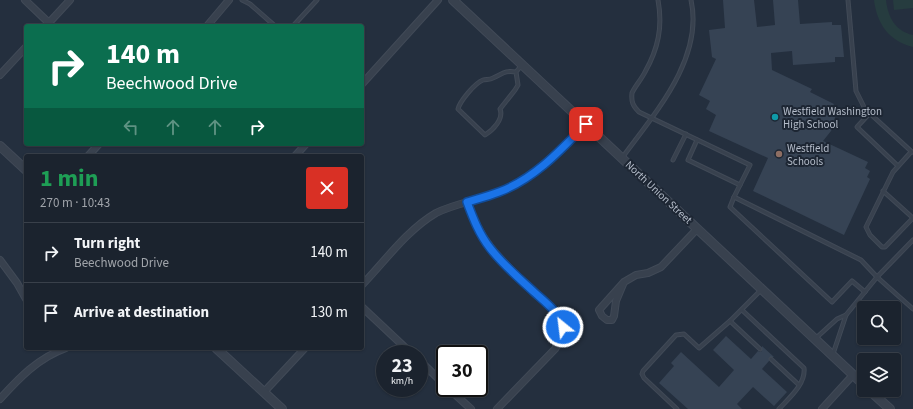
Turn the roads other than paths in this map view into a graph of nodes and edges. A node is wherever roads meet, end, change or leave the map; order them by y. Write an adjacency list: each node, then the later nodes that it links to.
1 (25, 0): 11 (street)
2 (70, 0): 11 (street)
3 (229, 0): 12 (street)
4 (242, 0): 13 (lane)
5 (316, 0): 14 (lane)
6 (438, 0): 19 (street)
7 (453, 0): 16 (street, North Union Street)
8 (658, 0): 21 (lane)
9 (691, 0): 21 (lane)
10 (848, 0): 20 (lane)
11 (47, 24)
12 (209, 24)
13 (273, 24)
14 (295, 24)
15 (24, 49): 18 (street)
16 (522, 65): 17 (lane); 22 (street, North Union Street)
17 (516, 72): 17 (lane)
18 (0, 75)
19 (364, 82)
20 (869, 114): 28 (lane); 33 (lane)
21 (651, 117): 23 (lane); 31 (lane)
22 (586, 124): 31 (street, North Union Street); 38 (street)
23 (686, 134): 24 (lane); 32 (lane)
24 (697, 140): 35 (lane); 35 (lane)
25 (0, 146): 34 (street)
26 (97, 146): 29 (street)
27 (304, 146): 30 (street)
28 (912, 153): 33 (lane)
29 (90, 154)
30 (297, 154)
31 (622, 158): 40 (street, North Union Street)
32 (674, 160)
33 (898, 166): 36 (lane)
34 (24, 168)
35 (740, 185): 37 (lane)
36 (883, 191): 39 (lane); 39 (lane)
37 (734, 197): 43 (lane); 47 (lane)
38 (467, 202): 45 (street); 73 (street)
39 (913, 218)
40 (697, 229): 44 (street); 46 (street, North Union Street)
41 (913, 240): 43 (lane)
42 (0, 260): 48 (street)
43 (878, 277): 47 (lane); 50 (lane)
44 (624, 282): 44 (street)
45 (364, 283)
46 (762, 290): 51 (lane); 54 (street, North Union Street)
47 (865, 292): 52 (lane)
48 (24, 295)
49 (364, 309): 55 (street)
50 (913, 309)
51 (742, 310): 53 (lane); 66 (lane)
52 (846, 315): 54 (lane); 60 (lane)
53 (730, 321): 56 (lane); 74 (lane)
54 (815, 339): 60 (street, North Union Street)
55 (402, 345)
56 (760, 349)
57 (218, 350): 67 (street)
58 (303, 350): 67 (street)
59 (51, 351): 70 (street)
60 (833, 355): 63 (street, North Union Street)
61 (771, 359): 66 (lane)
62 (428, 369): 64 (street)
63 (853, 375): 65 (street, North Union Street); 76 (street)
64 (436, 376)
65 (857, 379)
66 (799, 385): 75 (lane)
67 (264, 392): 71 (street)
68 (458, 397): 72 (street)
69 (877, 397): 77 (street)
70 (0, 399)
71 (282, 409)
72 (471, 409)
73 (497, 409)
74 (677, 409)
75 (779, 409)
76 (822, 409)
77 (890, 409)

